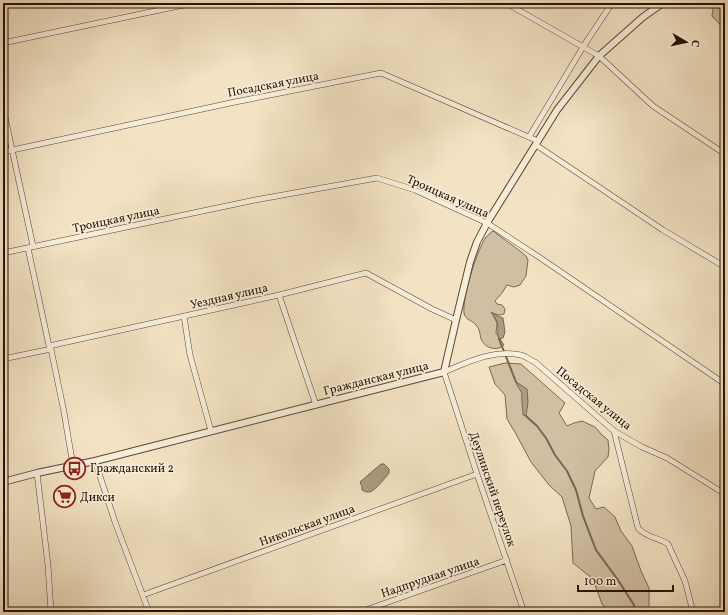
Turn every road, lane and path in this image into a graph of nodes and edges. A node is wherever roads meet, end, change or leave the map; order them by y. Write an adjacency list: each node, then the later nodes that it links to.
1 (193, 3): 5 (street)
2 (506, 3): 6 (street)
3 (612, 3): 6 (street)
4 (663, 3): 7 (street, Гражданская улица)
5 (3, 43)
6 (583, 47): 7 (street); 9 (street)
7 (599, 56): 10 (street, Гражданская улица); 13 (street)
8 (3, 108): 11 (street)
9 (529, 137): 10 (street, Посадская улица); 11 (street, Посадская улица)
10 (537, 143): 14 (street, Гражданская улица); 18 (street, Посадская улица)
11 (12, 150): 12 (street, Посадская улица); 15 (street)
12 (3, 152)
13 (725, 154)
14 (487, 224): 15 (street, Троицкая улица); 21 (street, Гражданская улица); 25 (street, Троицкая улица)
15 (34, 246): 16 (street, Троицкая улица)
16 (28, 248): 17 (street, Троицкая улица); 22 (street)
17 (3, 253)
18 (725, 267)
19 (280, 295): 20 (street, Уездная улица); 21 (street, Уездная улица); 26 (street)
20 (184, 316): 22 (street, Уездная улица); 27 (street)
21 (456, 320): 24 (street, Гражданская улица)
22 (50, 348): 23 (street, Уездная улица); 30 (street)
23 (3, 359)
24 (444, 372): 26 (street, Гражданская улица); 28 (street, Посадская улица); 32 (street, Деулинский переулок)
25 (725, 384)
26 (316, 405): 27 (street, Гражданская улица)
27 (212, 431): 29 (street, Гражданская улица)
28 (614, 431): 34 (street, Посадская улица); 41 (street)
29 (95, 461): 30 (street, Гражданская улица); 36 (street)
30 (74, 466): 31 (street, Гражданская улица)
31 (37, 473): 33 (street, Гражданская улица); 37 (street)
32 (477, 474): 35 (street, Деулинский переулок); 36 (street, Никольская улица)
33 (3, 482)
34 (725, 494)
35 (507, 560): 39 (street, Надпрудная улица); 40 (street, Деулинский переулок)
36 (144, 595): 38 (street)
37 (51, 612)
38 (149, 612)
39 (360, 612)
40 (524, 612)
41 (693, 612)

